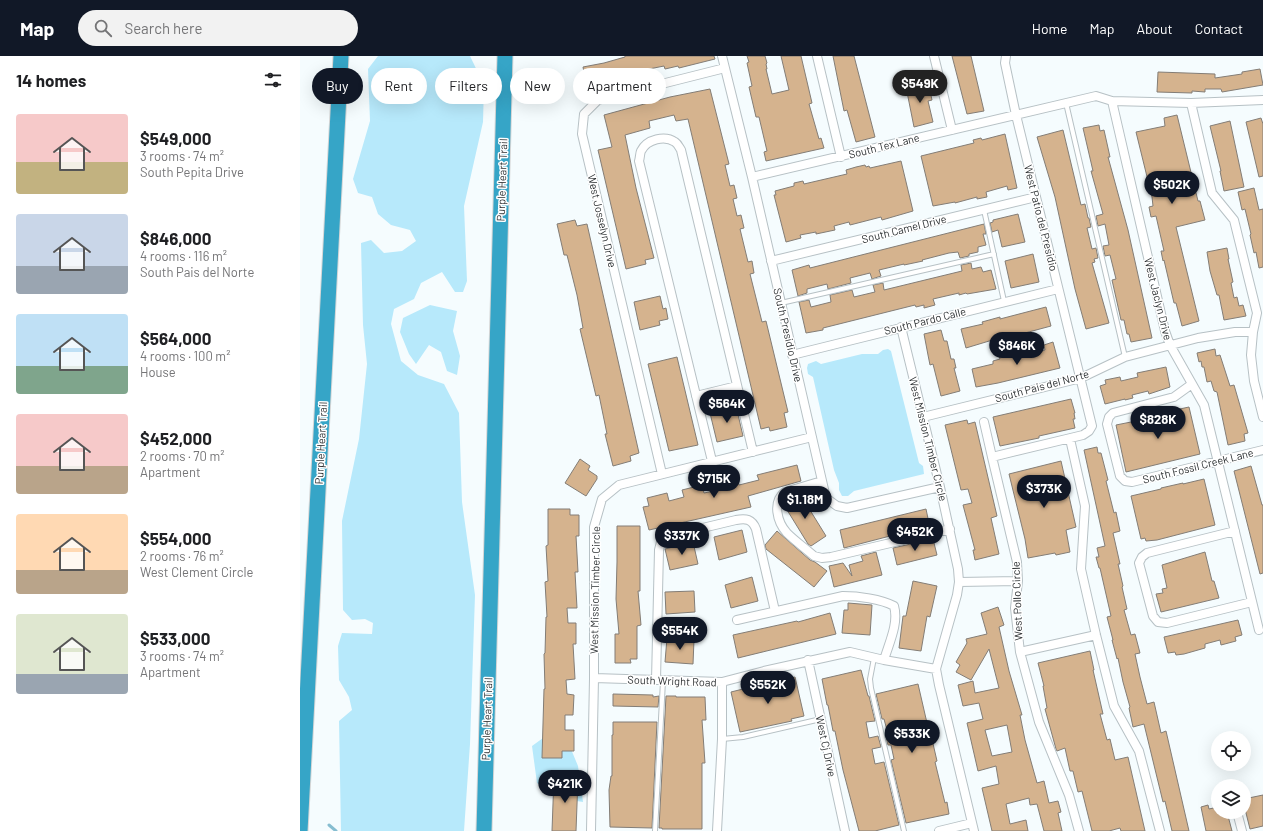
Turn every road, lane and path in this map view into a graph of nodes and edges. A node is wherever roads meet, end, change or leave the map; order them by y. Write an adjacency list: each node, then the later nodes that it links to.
1 (341, 56): 68 (highway, Purple Heart Trail)
2 (505, 56): 69 (highway, Purple Heart Trail)
3 (722, 56): 7 (street, South Presidio Drive)
4 (817, 56): 14 (street)
5 (934, 56): 13 (street)
6 (1006, 56): 12 (street, West Patio del Presidio)
7 (725, 68): 15 (street, South Presidio Drive); 42 (street, West Josselyn Drive)
8 (1263, 100): 11 (street, South Tex Lane)
9 (1112, 101): 10 (street, South Tex Lane); 11 (street, South Tex Lane); 25 (street, West Jaclyn Drive)
10 (1066, 103): 12 (street, South Tex Lane); 27 (lane)
11 (1191, 103): 24 (street)
12 (1016, 115): 13 (street, South Tex Lane); 16 (street, West Patio del Presidio)
13 (952, 130): 14 (street, South Tex Lane)
14 (841, 156): 15 (street, South Tex Lane)
15 (752, 177): 19 (street, South Presidio Drive)
16 (1036, 197): 17 (street, South Camel Drive); 20 (street, West Patio del Presidio)
17 (984, 209): 18 (lane); 19 (street, South Camel Drive)
18 (994, 254): 21 (lane); 22 (lane)
19 (771, 261): 22 (street, South Presidio Drive)
20 (1058, 289): 21 (street, South Pardo Calle); 28 (street, West Patio del Presidio)
21 (1004, 301): 23 (street, South Pardo Calle)
22 (781, 303): 26 (street, South Presidio Drive)
23 (901, 327): 26 (street, South Pardo Calle); 32 (street, West Mission Timber Circle)
24 (1253, 332): 25 (street, South Pais del Norte); 33 (street)
25 (1170, 345): 27 (street, South Pais del Norte); 29 (street, West Jaclyn Drive)
26 (792, 354): 35 (street, South Presidio Drive)
27 (1125, 357): 28 (street, South Pais del Norte)
28 (1080, 378): 32 (street, South Pais del Norte); 36 (street)
29 (1192, 384): 40 (street, West Jaclyn Drive); 40 (street, South Fossil Creek Lane)
30 (737, 386): 31 (street); 31 (street); 38 (street)
31 (696, 396): 41 (street)
32 (924, 417): 44 (street, West Mission Timber Circle)
33 (1263, 417)
34 (984, 422): 39 (street, West Pollo Circle)
35 (812, 437): 38 (street, West Mission Timber Circle); 43 (street, South Presidio Drive)
36 (1070, 439): 39 (street); 55 (street)
37 (1263, 450): 40 (street, South Fossil Creek Lane)
38 (753, 452): 41 (street, West Mission Timber Circle)
39 (992, 457): 47 (street, West Pollo Circle)
40 (1217, 461): 46 (street, West Jaclyn Drive)
41 (712, 462): 42 (street, West Mission Timber Circle)
42 (662, 474): 61 (street, West Mission Timber Circle)
43 (822, 481): 44 (street, South Presidio Drive); 45 (street)
44 (940, 486): 45 (street, West Mission Timber Circle)
45 (950, 529): 48 (street, West Mission Timber Circle)
46 (1235, 531): 49 (street, West Jaclyn Drive); 49 (street)
47 (1018, 581): 48 (street); 56 (street, West Pollo Circle)
48 (960, 582): 60 (street, West Mission Timber Circle)
49 (1252, 602): 54 (street, West Jaclyn Drive)
50 (775, 611): 51 (street); 52 (street); 59 (street)
51 (737, 620)
52 (657, 625): 53 (street); 62 (street)
53 (693, 627)
54 (1259, 630)
55 (1096, 635): 56 (street, West Pollo Circle); 77 (street)
56 (1020, 652): 76 (street, West Pollo Circle)
57 (874, 658): 58 (street, South Wright Road); 59 (street, South Wright Road); 74 (lane)
58 (808, 660): 63 (street, South Wright Road); 64 (street, West Cj Drive)
59 (884, 660): 60 (street, South Wright Road)
60 (936, 669): 67 (street, West Mission Timber Circle)
61 (594, 678): 62 (street, South Wright Road); 70 (street, West Mission Timber Circle)
62 (660, 680): 63 (street, South Wright Road); 71 (lane)
63 (722, 682): 65 (street)
64 (821, 719): 65 (lane); 73 (street, West Cj Drive)
65 (722, 739): 72 (street)
66 (1239, 819): 78 (street)
67 (973, 827): 75 (street)
68 (300, 831)
69 (484, 831)
70 (591, 831)
71 (655, 831)
72 (717, 831)
73 (845, 831)
74 (904, 831)
75 (939, 831)
76 (1079, 831)
77 (1160, 831)
78 (1242, 831)

